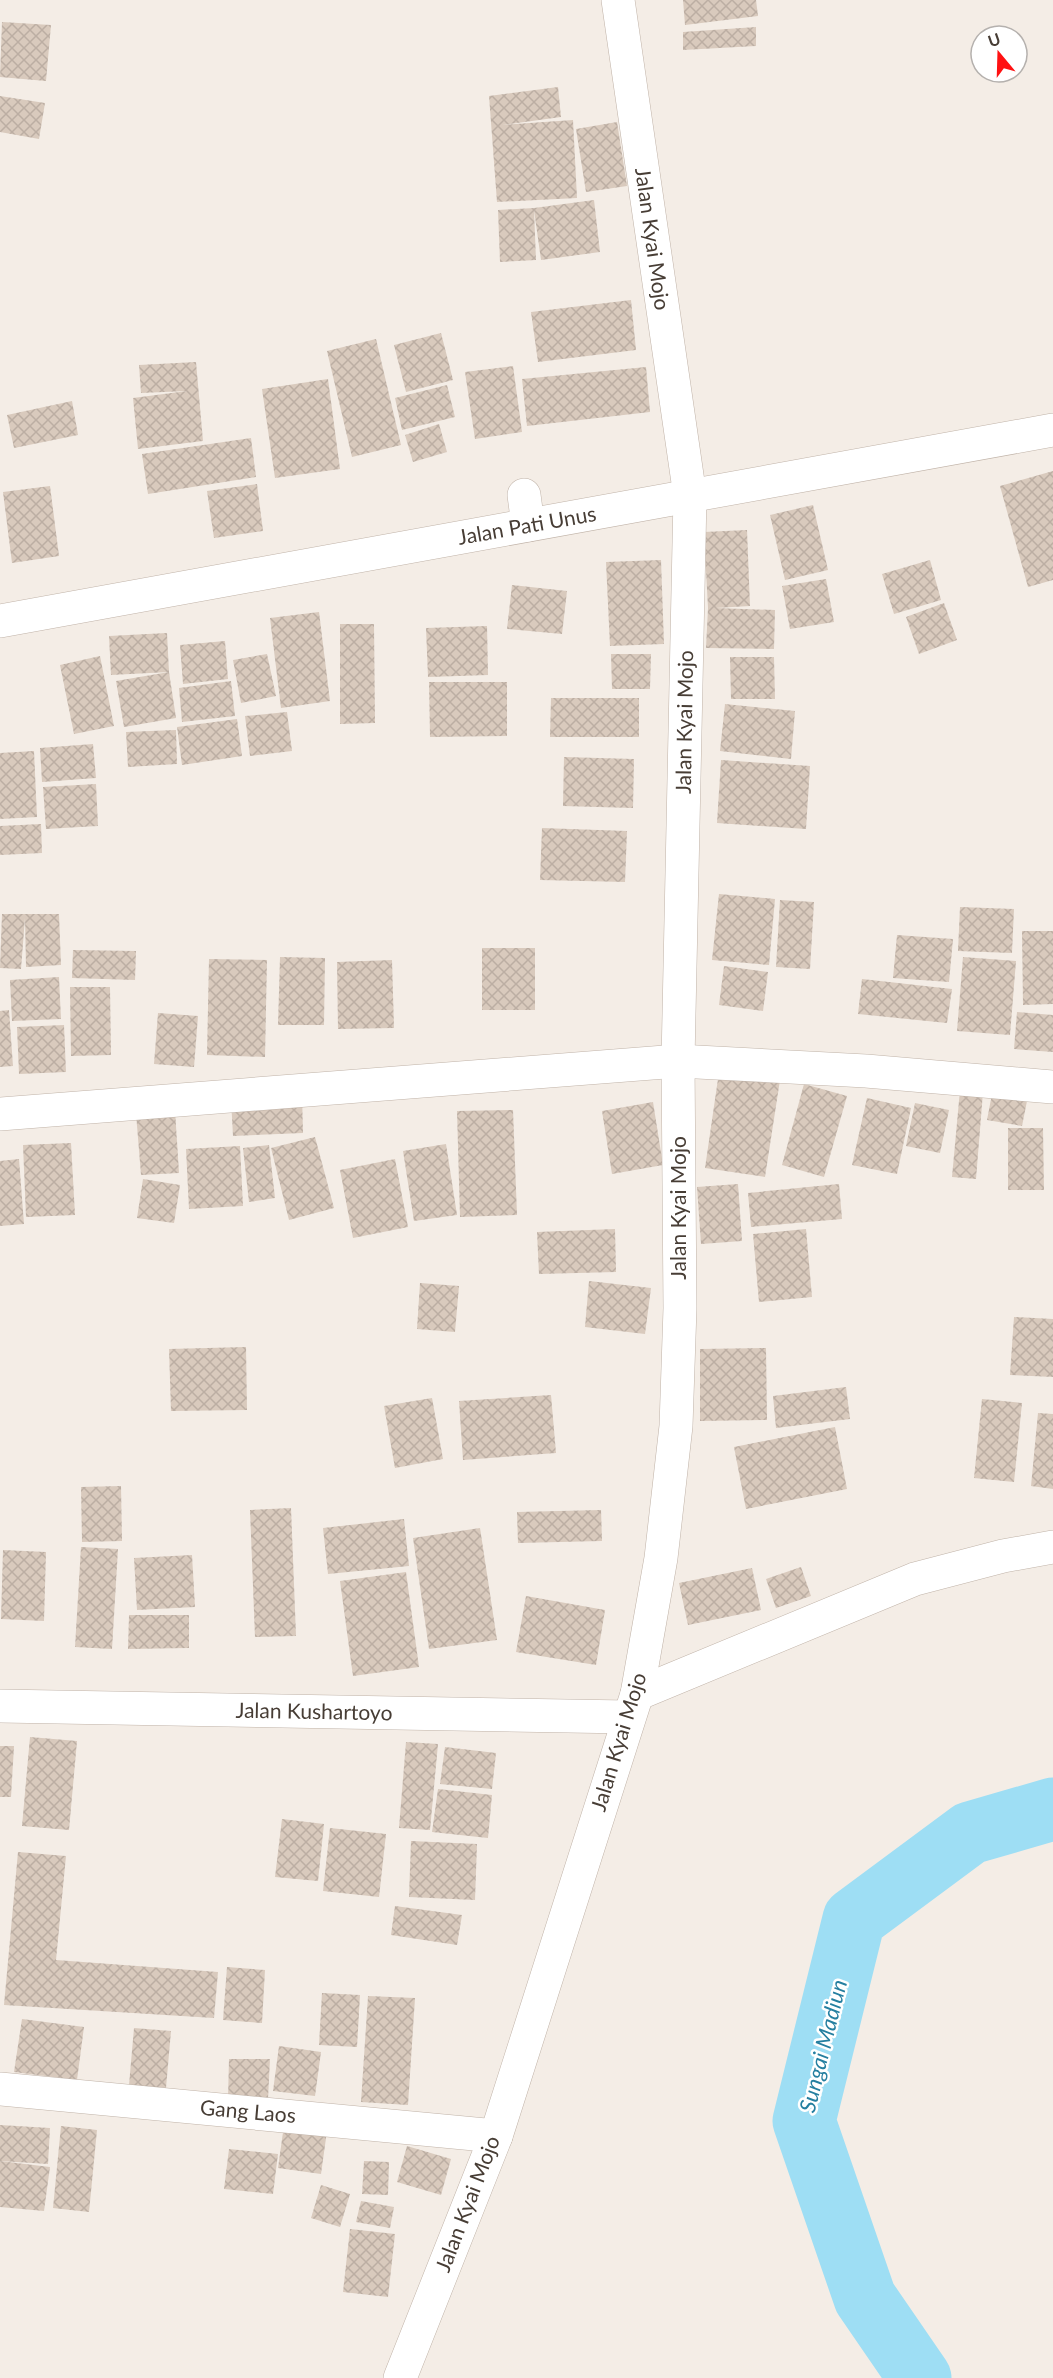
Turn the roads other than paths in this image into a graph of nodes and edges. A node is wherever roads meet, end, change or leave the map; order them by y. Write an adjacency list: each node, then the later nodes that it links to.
1 (618, 0): 3 (street, Jalan Kyai Mojo)
2 (1053, 430): 3 (street, Jalan Pati Unus)
3 (690, 496): 4 (street, Jalan Pati Unus); 5 (street, Jalan Kyai Mojo)
4 (0, 621)
5 (678, 1061): 6 (street); 7 (street); 10 (street, Jalan Kyai Mojo)
6 (1053, 1087)
7 (0, 1114)
8 (1053, 1548): 10 (street)
9 (0, 1706): 10 (street, Jalan Kushartoyo)
10 (633, 1706): 12 (street, Jalan Kyai Mojo)
11 (0, 2088): 12 (street, Gang Laos)
12 (496, 2136): 13 (street, Jalan Kyai Mojo)
13 (400, 2378)

